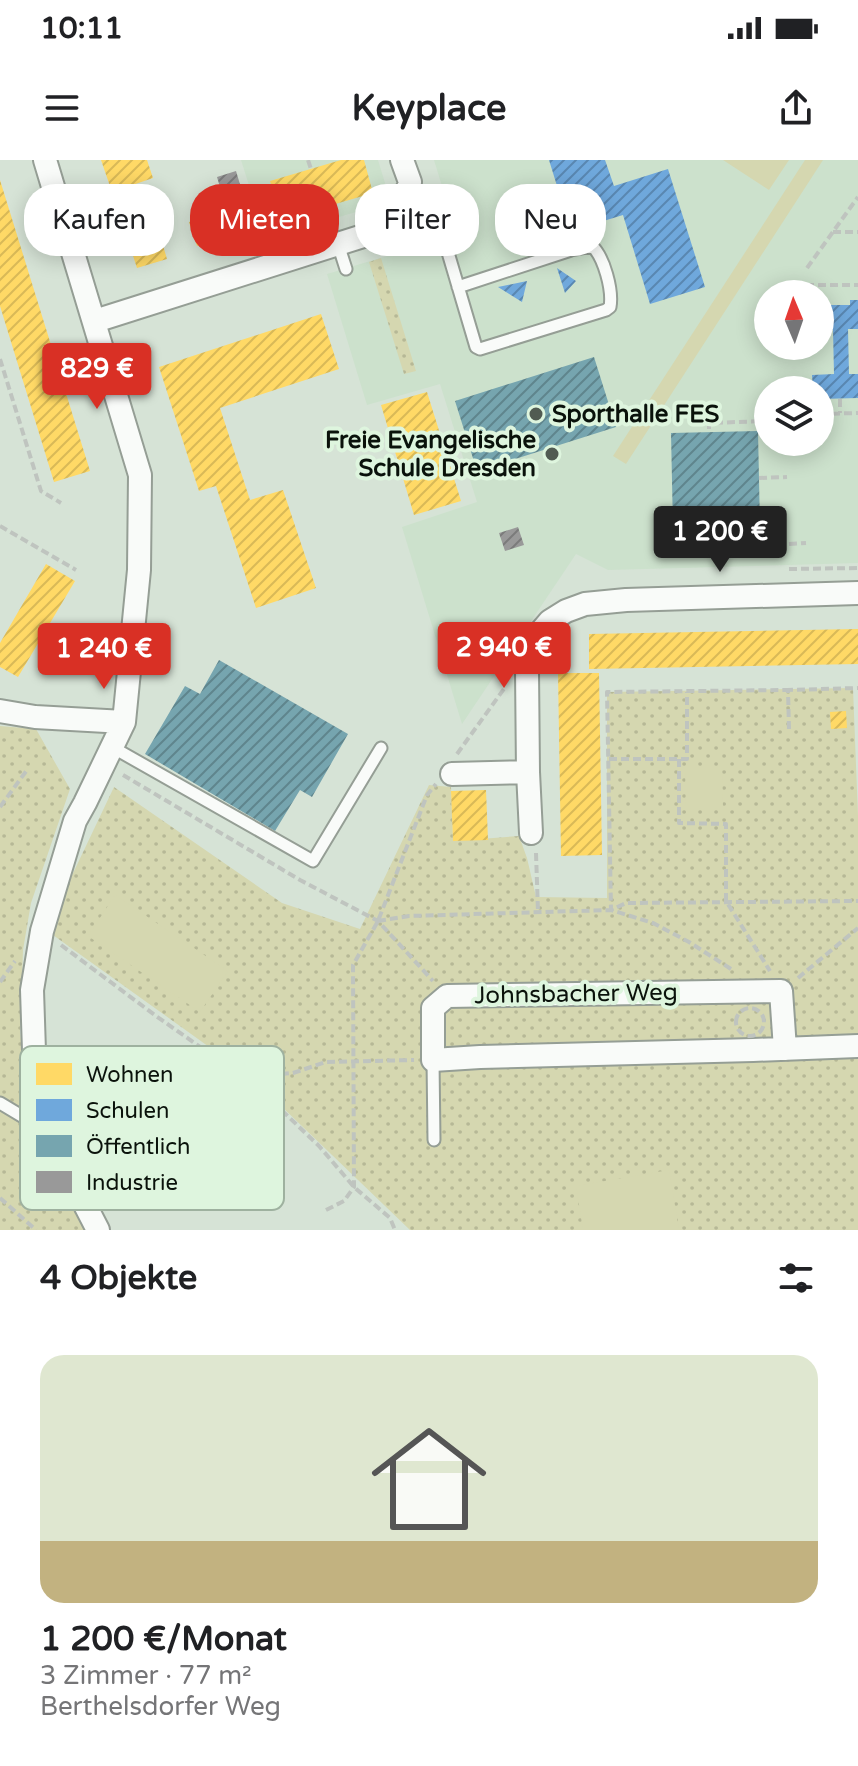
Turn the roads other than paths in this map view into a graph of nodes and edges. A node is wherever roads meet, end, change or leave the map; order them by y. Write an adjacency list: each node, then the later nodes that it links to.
1 (45, 160): 9 (street)
2 (402, 160): 3 (street)
3 (409, 184)
4 (339, 247): 7 (lane)
5 (300, 256): 9 (street)
6 (449, 256): 8 (lane)
7 (346, 269)
8 (458, 287): 8 (lane)
9 (95, 321): 12 (street)
10 (858, 593): 15 (street)
11 (0, 711): 12 (street)
12 (124, 722): 14 (street)
13 (381, 748): 14 (lane)
14 (109, 754): 18 (street)
15 (528, 772): 16 (street); 17 (street)
16 (452, 774)
17 (531, 833)
18 (34, 1046)
19 (858, 1046): 20 (street)
20 (785, 1049): 21 (street); 21 (street, Johnsbacher Weg)
21 (433, 1060): 24 (lane)
22 (0, 1103): 23 (lane)
23 (20, 1115)
24 (434, 1140)

